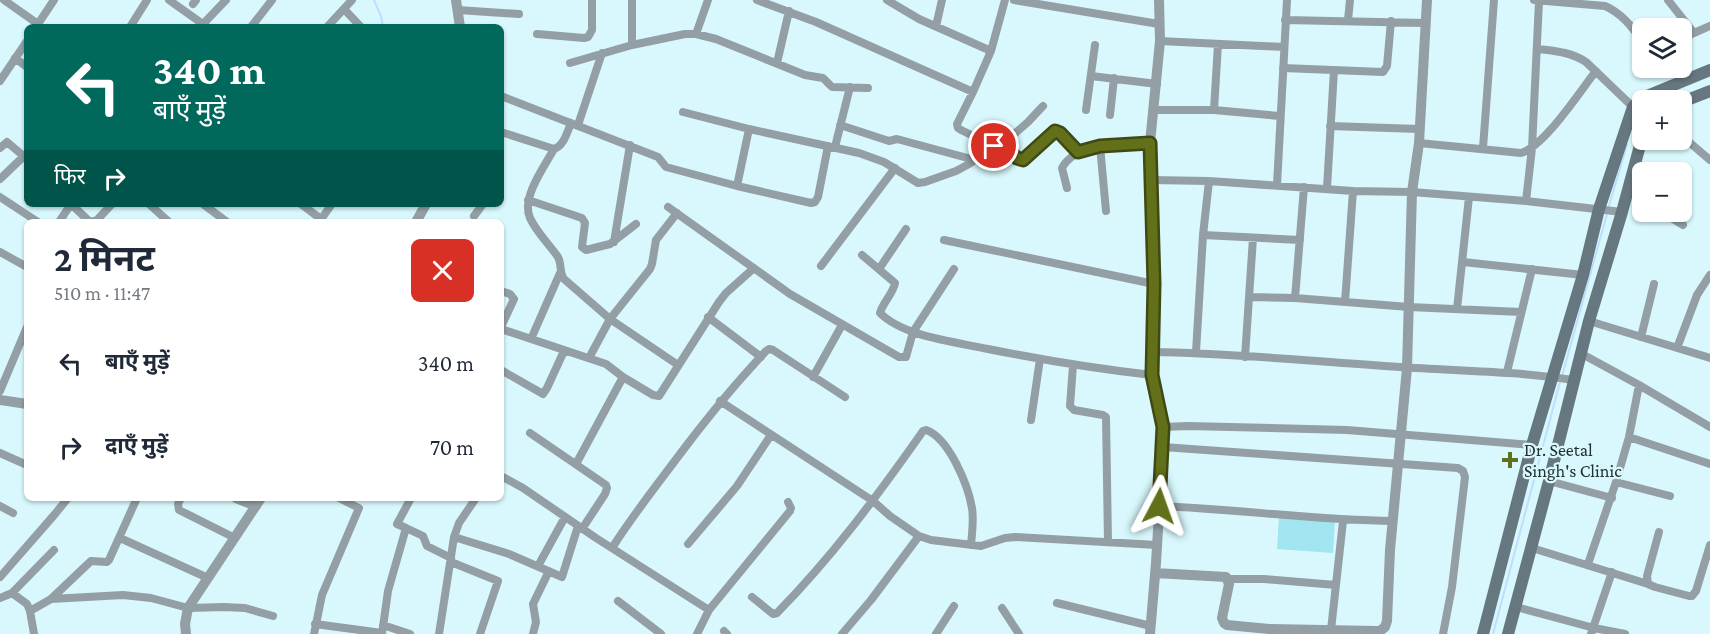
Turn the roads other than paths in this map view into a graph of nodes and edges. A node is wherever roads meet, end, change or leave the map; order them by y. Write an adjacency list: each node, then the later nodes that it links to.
1 (4, 0): 34 (street)
2 (54, 0): 35 (street)
3 (147, 0): 36 (street)
4 (169, 0): 29 (street)
5 (226, 0): 39 (street)
6 (272, 0): 40 (street)
7 (352, 0): 26 (street)
8 (592, 0): 49 (street)
9 (632, 0): 54 (street)
10 (708, 0): 50 (street)
11 (887, 0): 46 (street)
12 (942, 0): 46 (street)
13 (1005, 0): 58 (street)
14 (1014, 0): 44 (street)
15 (1159, 0): 44 (street)
16 (1287, 0): 30 (street)
17 (1350, 0): 31 (street)
18 (1427, 0): 33 (street)
19 (1494, 0): 102 (street)
20 (1534, 0): 23 (street)
21 (1668, 0): 48 (street)
22 (761, 1): 27 (street)
23 (1539, 1): 24 (street); 57 (street)
24 (1605, 3): 47 (street)
25 (457, 5): 28 (street); 43 (street)
26 (344, 9): 41 (street); 42 (street)
27 (789, 11): 62 (street); 76 (street)
28 (519, 14)
29 (194, 18): 37 (street); 38 (street)
30 (1285, 20): 31 (street); 56 (street)
31 (1348, 20): 32 (street)
32 (1391, 21): 33 (street); 65 (street)
33 (1425, 23): 92 (street)
34 (36, 24)
35 (38, 24)
36 (132, 24)
37 (189, 24)
38 (202, 24)
39 (207, 24)
40 (253, 24)
41 (330, 24)
42 (358, 24)
43 (460, 24)
44 (1159, 24): 51 (street)
45 (1710, 26): 48 (street)
46 (936, 27): 58 (street)
47 (1632, 30)
48 (1694, 33)
49 (537, 34)
50 (696, 34): 54 (street); 62 (street)
51 (1160, 40): 52 (street); 71 (street)
52 (1218, 44): 56 (street); 83 (street)
53 (24, 45): 60 (street)
54 (632, 45): 59 (street)
55 (1095, 45): 68 (street)
56 (1284, 47): 64 (street)
57 (1538, 49): 67 (street); 103 (street)
58 (991, 51): 76 (street)
59 (602, 53): 61 (street); 88 (street)
60 (15, 58): 63 (street); 70 (street)
61 (570, 63)
62 (777, 63): 72 (street)
63 (24, 65)
64 (1283, 68): 65 (street); 87 (street)
65 (1334, 70): 90 (street)
66 (1710, 70): 74 (main road)
67 (1596, 71): 80 (street); 103 (street)
68 (1091, 76): 69 (street); 81 (street)
69 (1114, 78): 71 (street); 86 (street)
70 (0, 81)
71 (1156, 84): 82 (street)
72 (850, 87): 73 (street); 89 (street)
73 (868, 88)
74 (1682, 90)
75 (1710, 91): 77 (main road)
76 (974, 92): 96 (street)
77 (1692, 93)
78 (504, 97): 88 (street)
79 (1043, 106): 96 (street)
80 (1632, 106)
81 (1086, 110)
82 (1154, 110): 83 (street); 94 (street)
83 (1214, 110): 87 (street)
84 (1632, 110): 135 (main road)
85 (683, 112): 91 (street)
86 (1110, 115)
87 (1280, 116): 115 (street)
88 (575, 124): 97 (street); 104 (street)
89 (840, 125): 99 (street); 109 (street)
90 (1330, 126): 92 (street); 119 (street)
91 (749, 129): 99 (street); 116 (street)
92 (1419, 129): 95 (street)
93 (504, 133): 104 (street)
94 (1150, 143): 100 (street); 113 (street)
95 (1419, 143): 102 (street); 122 (street)
96 (997, 144): 106 (street); 109 (street)
97 (630, 145): 116 (street); 154 (street)
98 (1692, 145): 110 (street)
99 (832, 146): 111 (street); 116 (street)
100 (1100, 146): 106 (street); 136 (street)
101 (0, 148): 107 (street)
102 (1482, 148): 103 (street)
103 (1532, 148): 127 (street)
104 (554, 149): 126 (street)
105 (1639, 150): 120 (main road)
106 (1078, 152): 117 (street)
107 (24, 157)
108 (24, 159): 112 (street)
109 (975, 160): 111 (street)
110 (1710, 160)
111 (895, 168): 159 (street)
112 (0, 178)
113 (1151, 180): 114 (street); 167 (street)
114 (1209, 181): 115 (street); 150 (street)
115 (1277, 185): 118 (street)
116 (737, 186)
117 (1066, 188)
118 (1304, 188): 119 (street); 153 (street)
119 (1327, 188): 121 (street)
120 (1628, 189): 123 (street); 137 (main road)
121 (1353, 191): 122 (street); 172 (street)
122 (1412, 192): 125 (street); 173 (street)
123 (1632, 192)
124 (0, 197): 140 (street)
125 (1469, 197): 127 (street); 157 (street)
126 (528, 201): 154 (street); 164 (street)
127 (1526, 201): 135 (street)
128 (74, 207): 141 (street)
129 (109, 207): 142 (street)
130 (152, 207): 143 (street)
131 (207, 207): 144 (street)
132 (304, 207): 145 (street)
133 (481, 207): 139 (street)
134 (668, 207): 138 (street)
135 (1602, 210): 137 (street); 165 (main road)
136 (1106, 211)
137 (1620, 212): 179 (main road)
138 (677, 213): 160 (street); 177 (street)
139 (474, 216)
140 (33, 219)
141 (86, 219)
142 (97, 219)
143 (166, 219)
144 (223, 219)
145 (318, 219)
146 (1678, 222): 148 (street)
147 (636, 224): 154 (street)
148 (1683, 225)
149 (906, 229): 161 (street)
150 (1203, 235): 151 (street); 189 (street)
151 (1254, 238): 153 (street); 170 (street)
152 (944, 240): 167 (street)
153 (1300, 240): 171 (street)
154 (614, 242)
155 (0, 252): 158 (street)
156 (862, 255): 161 (street)
157 (1463, 262): 163 (street); 174 (street)
158 (24, 265)
159 (821, 266)
160 (754, 268): 176 (street); 180 (street)
161 (879, 268): 182 (street)
162 (954, 269): 182 (street)
163 (1532, 269): 165 (street); 175 (street)
164 (560, 273): 177 (street); 185 (street)
165 (1583, 275): 202 (main road)
166 (1710, 275): 186 (street)
167 (1154, 284): 188 (street)
168 (1654, 284): 184 (street)
169 (504, 292): 178 (street)
170 (1250, 297): 171 (street); 192 (street)
171 (1295, 298): 172 (street)
172 (1345, 302): 173 (street)
173 (1409, 307): 174 (street); 198 (street)
174 (1457, 309): 175 (street)
175 (1521, 312): 200 (street)
176 (708, 317): 191 (street); 196 (street)
177 (610, 320): 193 (street); 196 (street)
178 (504, 321)
179 (1589, 321): 184 (street); 190 (main road)
180 (842, 325): 182 (street); 204 (street)
181 (504, 329): 185 (street)
182 (913, 332): 195 (street)
183 (24, 337): 208 (street)
184 (1641, 337): 186 (street)
185 (531, 339): 187 (street)
186 (1677, 348): 194 (street)
187 (564, 351): 193 (street); 199 (street)
188 (1152, 352): 189 (street); 201 (street)
189 (1196, 352): 192 (street)
190 (1582, 354): 205 (main road); 206 (street)
191 (761, 357): 204 (street); 209 (street)
192 (1245, 357): 198 (street)
193 (588, 358): 203 (street)
194 (1710, 358)
195 (1040, 359): 197 (street); 211 (street)
196 (678, 365): 203 (street)
197 (1073, 365): 201 (street); 252 (street)
198 (1407, 368): 200 (street); 215 (street)
199 (504, 372)
200 (1507, 372): 202 (street)
201 (1152, 375): 212 (street)
202 (1554, 376): 205 (street); 218 (main road)
203 (623, 377): 222 (street)
204 (813, 377): 207 (street)
205 (1570, 379): 226 (main road)
206 (1640, 385): 213 (street); 217 (street)
207 (845, 397)
208 (1, 400): 210 (street)
209 (720, 402): 216 (street); 257 (street)
210 (24, 404)
211 (1031, 420)
212 (1163, 427): 215 (street); 219 (street)
213 (1710, 427)
214 (530, 433): 222 (street)
215 (1401, 434): 218 (street); 223 (street)
216 (771, 435): 236 (street); 253 (street)
217 (1629, 437): 224 (street); 227 (street)
218 (1532, 445): 305 (main road)
219 (1163, 447): 223 (street); 240 (street)
220 (0, 453): 221 (street)
221 (24, 464)
222 (576, 464): 246 (street)
223 (1399, 464): 244 (street); 304 (street)
224 (1710, 464)
225 (504, 478): 242 (street)
226 (1549, 481): 229 (street); 258 (main road)
227 (1616, 482): 228 (street); 229 (street)
228 (1670, 496)
229 (1611, 498): 261 (street)
230 (66, 501): 266 (street)
231 (136, 501): 250 (street)
232 (180, 501): 251 (street)
233 (345, 501): 284 (street)
234 (409, 501): 245 (street)
235 (474, 501): 249 (street)
236 (873, 501): 248 (street); 254 (street); 272 (street)
237 (258, 502): 251 (street)
238 (788, 502): 281 (street)
239 (0, 506): 241 (street)
240 (1159, 506): 243 (street); 255 (street)
241 (13, 513)
242 (565, 517): 246 (street); 262 (street)
243 (1343, 521): 244 (street); 270 (street)
244 (1393, 522): 292 (street)
245 (406, 528): 260 (street); 289 (street)
246 (580, 528): 257 (street); 263 (street)
247 (1659, 532): 269 (street)
248 (920, 536): 254 (street); 293 (street)
249 (454, 537): 260 (street); 262 (street)
250 (120, 538): 267 (street); 274 (street)
251 (235, 538): 267 (street)
252 (1108, 542): 254 (street); 255 (street)
253 (688, 544)
254 (971, 545)
255 (1157, 545): 265 (street)
256 (1710, 545): 269 (street)
257 (612, 548): 281 (street)
258 (1532, 548): 261 (street); 278 (main road)
259 (54, 550): 271 (street)
260 (451, 560): 297 (street); 298 (street)
261 (1588, 564): 264 (street)
262 (538, 566): 263 (street)
263 (549, 571): 299 (street)
264 (1612, 572): 269 (street); 291 (street)
265 (1155, 573): 268 (street); 287 (street)
266 (0, 577)
267 (208, 578): 279 (street)
268 (1228, 579): 270 (street); 285 (street)
269 (1648, 584)
270 (1336, 585): 288 (street)
271 (12, 593): 273 (street); 282 (street)
272 (752, 597)
273 (0, 598)
274 (51, 598): 279 (street); 282 (street)
275 (618, 601): 300 (street)
276 (1058, 603): 287 (street)
277 (954, 606): 302 (street)
278 (1516, 606): 291 (street); 306 (main road)
279 (188, 608): 283 (street); 294 (street)
280 (1002, 608): 303 (street)
281 (709, 610): 301 (street)
282 (30, 611): 286 (street)
283 (273, 616)
284 (315, 624): 289 (street); 295 (street)
285 (1224, 629): 290 (street)
286 (33, 630)
287 (1150, 630)
288 (1331, 630): 290 (street); 292 (street)
289 (382, 631): 296 (street)
290 (1269, 631)
291 (1592, 631): 307 (street)
292 (1383, 632)
293 (847, 633)
294 (186, 634)
295 (314, 634)
296 (410, 634)
297 (440, 634)
298 (480, 634)
299 (533, 634)
300 (661, 634)
301 (697, 634)
302 (936, 634)
303 (1019, 634)
304 (1443, 634)
305 (1483, 634)
306 (1508, 634)
307 (1622, 634)

